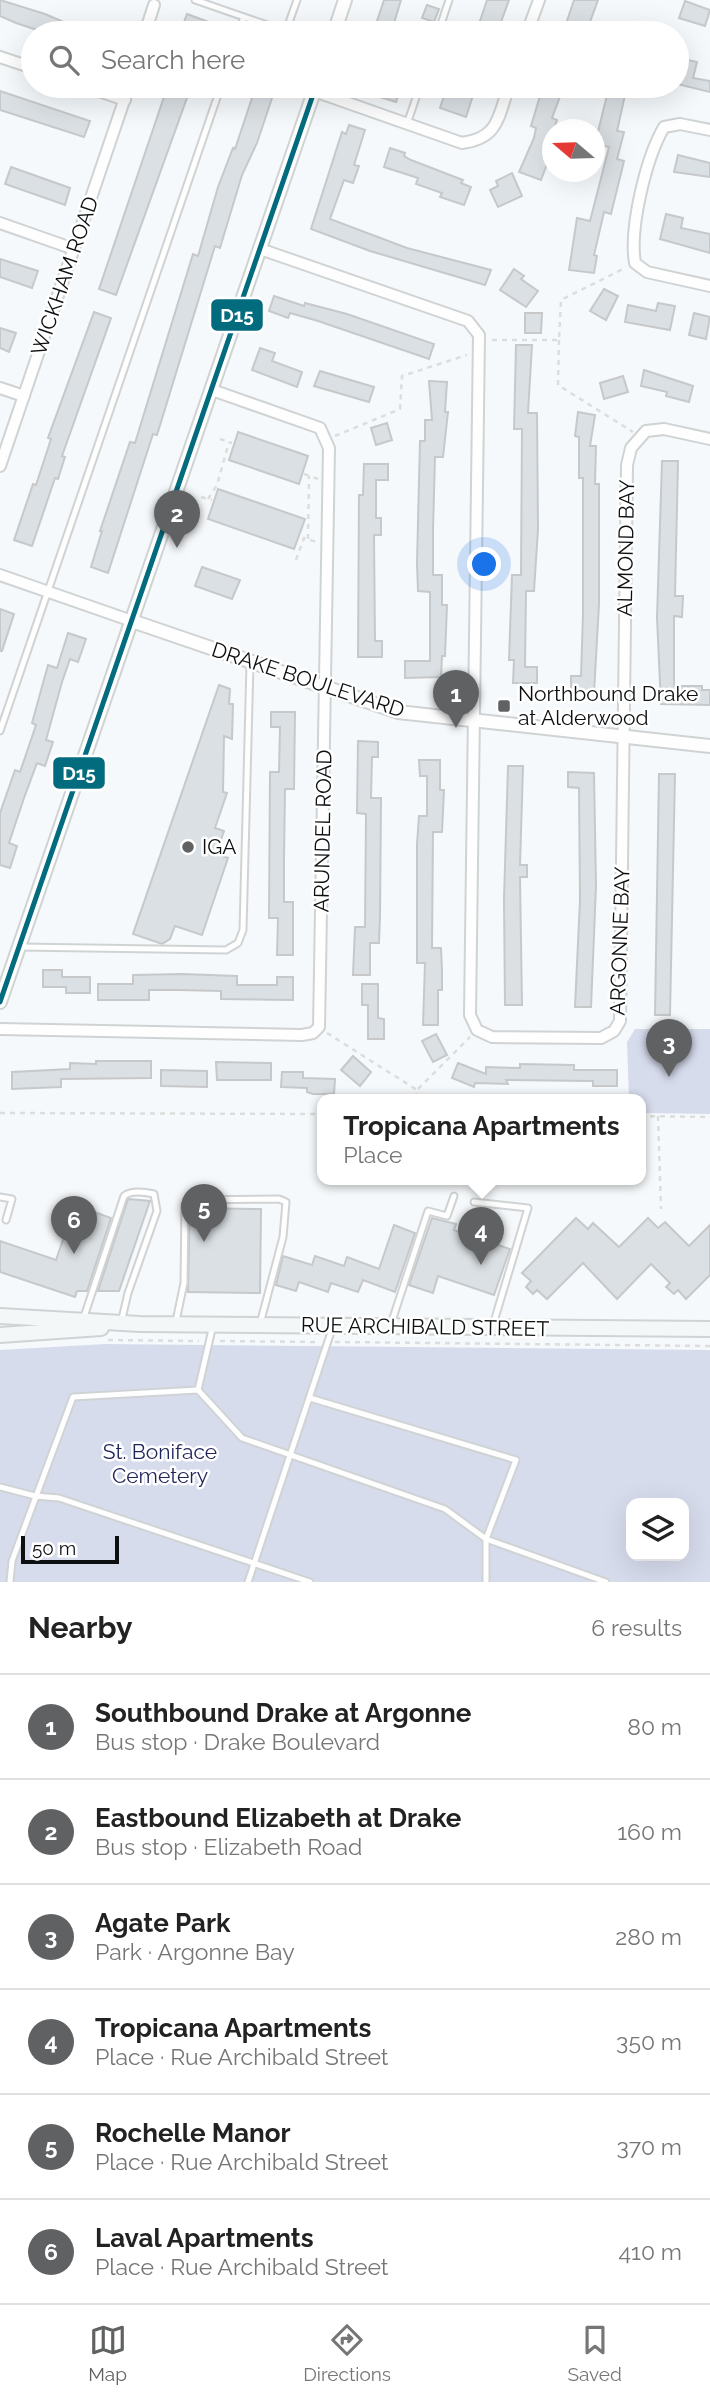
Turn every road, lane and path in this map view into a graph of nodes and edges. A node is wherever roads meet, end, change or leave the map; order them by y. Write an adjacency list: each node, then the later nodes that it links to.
1 (195, 0): 7 (lane)
2 (296, 0): 11 (lane)
3 (345, 0): 12 (street)
4 (449, 0): 13 (lane)
5 (539, 0): 14 (street)
6 (154, 2): 8 (street)
7 (244, 17): 9 (lane); 10 (lane)
8 (148, 21)
9 (242, 21)
10 (256, 21)
11 (291, 21)
12 (338, 21)
13 (442, 21)
14 (531, 21)
15 (0, 57): 16 (street)
16 (21, 64)
17 (119, 98): 23 (street)
18 (217, 98): 48 (lane)
19 (312, 98): 28 (street)
20 (341, 98): 24 (street)
21 (416, 98): 24 (lane)
22 (505, 98): 24 (street)
23 (125, 100): 27 (street, WICKHAM ROAD)
24 (407, 124)
25 (710, 130): 29 (street)
26 (0, 223): 27 (street)
27 (74, 249): 36 (street, WICKHAM ROAD)
28 (260, 249): 35 (street); 52 (street)
29 (635, 263): 30 (street); 32 (path)
30 (710, 286)
31 (492, 340): 32 (path)
32 (559, 340): 37 (path)
33 (474, 353): 39 (path)
34 (0, 388): 36 (street)
35 (212, 390): 39 (street); 49 (street)
36 (24, 396): 41 (street, WICKHAM ROAD)
37 (640, 436): 40 (street); 54 (street, ALMOND BAY)
38 (220, 439): 43 (path)
39 (326, 439): 45 (street, ARUNDEL ROAD)
40 (710, 439)
41 (0, 466)
42 (309, 476): 44 (path)
43 (201, 496)
44 (307, 539): 45 (path); 46 (path)
45 (327, 546): 51 (street, ARUNDEL ROAD)
46 (296, 561)
47 (0, 575): 48 (street, DRAKE BOULEVARD)
48 (49, 591): 49 (street, DRAKE BOULEVARD); 53 (lane)
49 (132, 621): 50 (street, DRAKE BOULEVARD); 56 (street)
50 (250, 661): 51 (street, DRAKE BOULEVARD); 56 (lane)
51 (324, 686): 52 (street, DRAKE BOULEVARD); 58 (street, ARUNDEL ROAD)
52 (473, 722): 54 (street, DRAKE BOULEVARD); 60 (street)
53 (0, 731)
54 (625, 737): 55 (street, DRAKE BOULEVARD); 60 (street, ARGONNE BAY)
55 (710, 746)
56 (19, 947): 57 (street)
57 (0, 1002)
58 (319, 1027): 59 (street); 61 (path)
59 (0, 1029)
60 (477, 1030): 61 (path)
61 (416, 1090): 62 (path)
62 (416, 1094)
63 (0, 1113): 64 (path)
64 (317, 1114)
65 (646, 1116): 66 (path)
66 (658, 1116): 67 (path); 71 (path)
67 (710, 1117)
68 (454, 1196): 81 (lane)
69 (0, 1197): 72 (lane)
70 (474, 1202): 82 (lane)
71 (661, 1209)
72 (5, 1220)
73 (0, 1316): 74 (main road, RUE ARCHIBALD STREET)
74 (83, 1320): 75 (main road, RUE ARCHIBALD STREET); 75 (lane)
75 (121, 1322): 76 (main road, RUE ARCHIBALD STREET)
76 (140, 1324): 77 (main road, RUE ARCHIBALD STREET); 84 (main road, RUE ARCHIBALD STREET)
77 (176, 1324): 78 (main road, RUE ARCHIBALD STREET); 79 (lane)
78 (213, 1325): 79 (main road, RUE ARCHIBALD STREET); 86 (lane)
79 (259, 1325): 80 (main road, RUE ARCHIBALD STREET)
80 (333, 1326): 81 (main road, RUE ARCHIBALD STREET); 87 (lane)
81 (390, 1326): 82 (main road, RUE ARCHIBALD STREET)
82 (492, 1328): 83 (main road, RUE ARCHIBALD STREET)
83 (710, 1329)
84 (0, 1335)
85 (107, 1340): 86 (path)
86 (211, 1340): 87 (path); 89 (lane)
87 (328, 1342): 88 (path); 90 (lane)
88 (710, 1346)
89 (198, 1390): 91 (lane); 93 (lane)
90 (310, 1398): 91 (lane); 94 (lane)
91 (290, 1456): 94 (lane); 95 (lane)
92 (0, 1487): 93 (lane)
93 (35, 1496): 95 (lane); 96 (lane)
94 (486, 1539): 99 (lane); 100 (lane)
95 (254, 1563): 97 (lane); 98 (lane)
96 (10, 1582)
97 (248, 1582)
98 (310, 1582)
99 (486, 1582)
100 (606, 1582)

